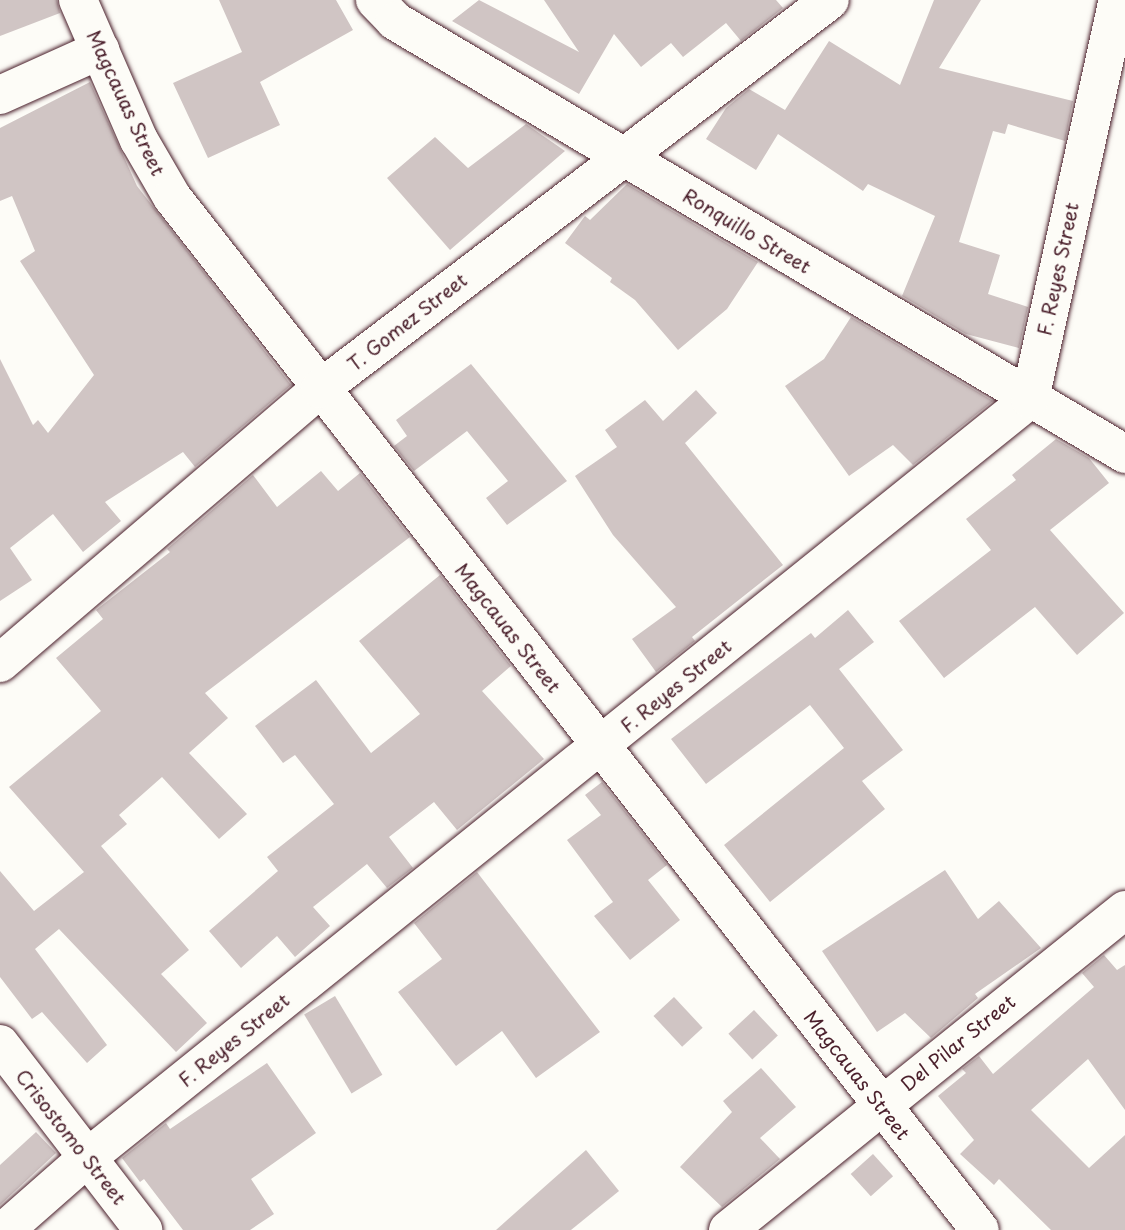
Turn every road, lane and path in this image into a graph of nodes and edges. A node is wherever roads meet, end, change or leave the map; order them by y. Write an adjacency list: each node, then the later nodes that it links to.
1 (78, 0): 5 (street, Magcauas Street)
2 (375, 0): 7 (street, Ronquillo Street)
3 (830, 0): 7 (street, T. Gomez Street)
4 (1118, 0): 9 (street, F. Reyes Street)
5 (100, 51): 6 (street); 8 (street, Magcauas Street)
6 (0, 95)
7 (621, 156): 8 (street, T. Gomez Street); 9 (street, Ronquillo Street)
8 (320, 389): 11 (street, T. Gomez Street); 12 (street, Magcauas Street)
9 (1030, 399): 10 (street, Ronquillo Street); 12 (street, F. Reyes Street)
10 (1125, 454)
11 (0, 663)
12 (602, 746): 15 (street, Magcauas Street); 16 (street, F. Reyes Street)
13 (1125, 910): 15 (street, Del Pilar Street)
14 (0, 1044): 16 (street, Crisostomo Street)
15 (880, 1105): 19 (street, Del Pilar Street); 20 (street, Magcauas Street)
16 (88, 1158): 17 (street, F. Reyes Street); 18 (street, Crisostomo Street)
17 (5, 1230)
18 (143, 1230)
19 (728, 1230)
20 (980, 1230)

